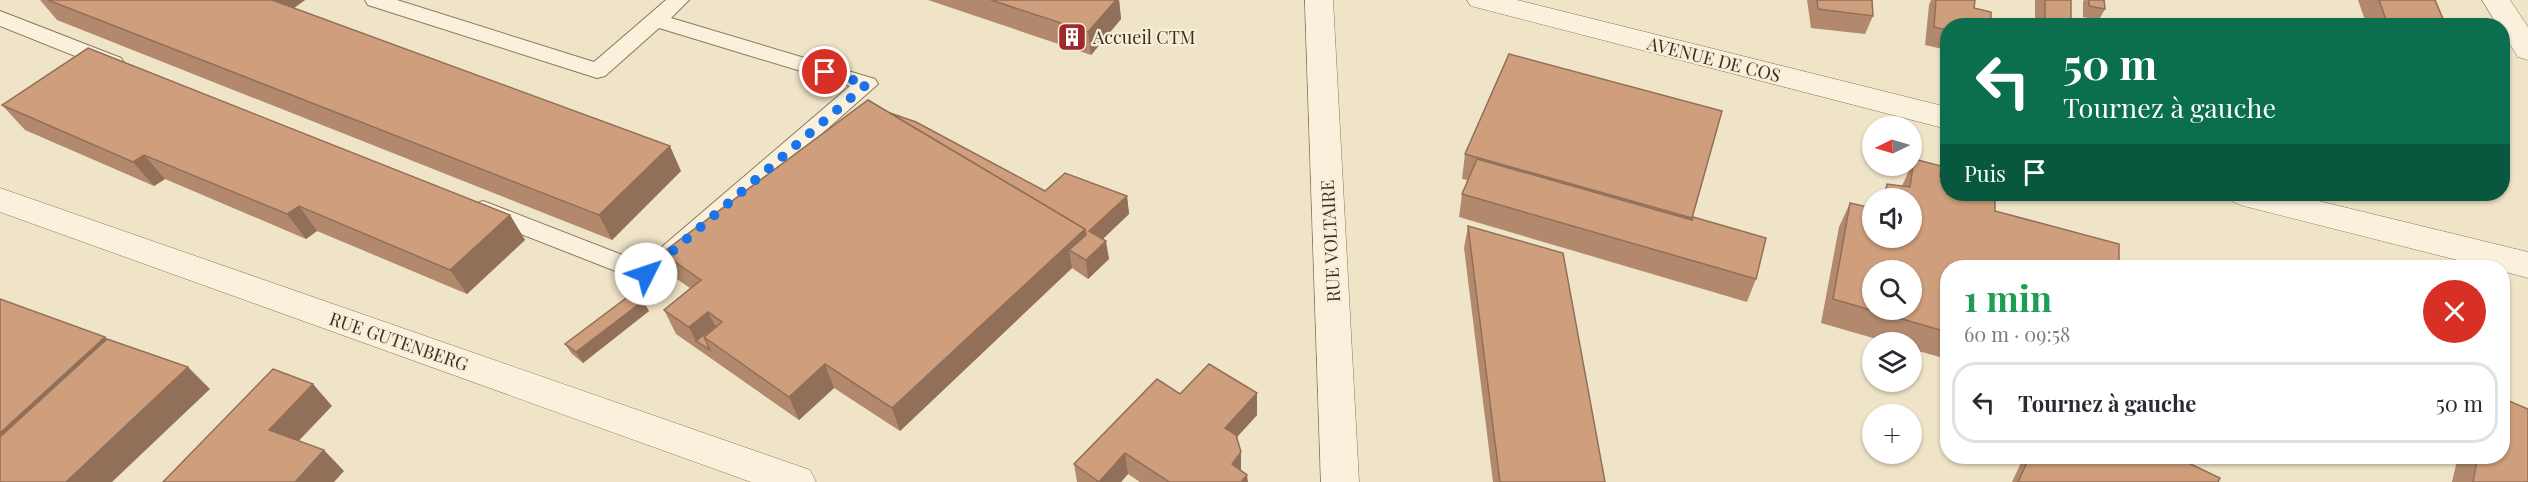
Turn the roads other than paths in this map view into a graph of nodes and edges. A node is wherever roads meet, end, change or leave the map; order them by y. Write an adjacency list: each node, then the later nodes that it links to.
1 (375, 0): 8 (lane)
2 (679, 0): 8 (lane)
3 (1319, 0): 20 (street, RUE VOLTAIRE)
4 (1481, 0): 12 (street, AVENUE DE COS)
5 (2496, 0): 7 (street)
6 (0, 18): 11 (lane)
7 (2508, 18)
8 (656, 20): 15 (lane)
9 (2510, 22): 10 (street)
10 (2528, 50)
11 (134, 71)
12 (1940, 116)
13 (0, 200): 19 (street, RUE GUTENBERG)
14 (2272, 201): 16 (street)
15 (468, 204)
16 (2508, 260)
17 (2510, 260): 18 (street)
18 (2528, 265)
19 (797, 482)
20 (1340, 482)

